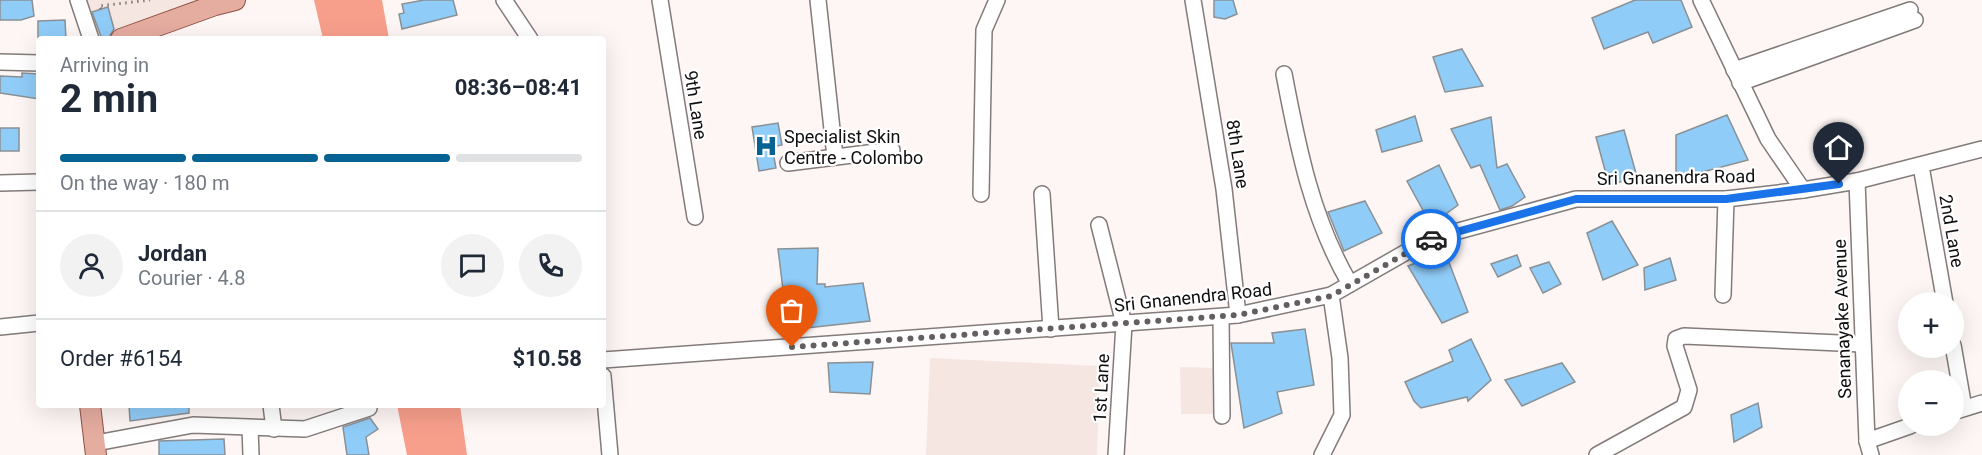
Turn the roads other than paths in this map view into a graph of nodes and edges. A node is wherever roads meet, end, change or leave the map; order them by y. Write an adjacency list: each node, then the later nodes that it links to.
1 (78, 0): 10 (street)
2 (235, 0): 11 (main road)
3 (504, 0): 12 (street)
4 (660, 0): 29 (street, 9th Lane)
5 (818, 0): 19 (street)
6 (997, 0): 26 (street)
7 (1193, 0): 35 (street, 8th Lane)
8 (1701, 0): 16 (street)
9 (1912, 15): 16 (street)
10 (91, 36)
11 (130, 36)
12 (528, 36)
13 (0, 62): 14 (street)
14 (36, 63)
15 (1284, 74): 31 (street)
16 (1737, 77): 25 (street)
17 (1982, 149): 21 (street, Sri Gnanendra Road)
18 (892, 150): 19 (street)
19 (835, 158): 20 (street)
20 (788, 163)
21 (1921, 166): 22 (street, Sri Gnanendra Road); 32 (street, 2nd Lane)
22 (1857, 181): 25 (street, Sri Gnanendra Road); 41 (street, Senanayake Avenue)
23 (36, 182): 24 (street)
24 (0, 183)
25 (1803, 190): 28 (street, Sri Gnanendra Road)
26 (981, 194)
27 (1042, 194): 40 (street)
28 (1726, 199): 31 (street, Sri Gnanendra Road); 33 (street)
29 (695, 217)
30 (1099, 225): 38 (street, 1st Lane)
31 (1350, 284): 34 (street, Sri Gnanendra Road)
32 (1943, 292)
33 (1723, 295)
34 (1331, 296): 35 (street, Sri Gnanendra Road); 58 (street)
35 (1238, 315): 36 (street, Sri Gnanendra Road)
36 (1221, 317): 38 (street, Sri Gnanendra Road); 49 (street)
37 (36, 323): 39 (street)
38 (1124, 324): 40 (street, Sri Gnanendra Road); 57 (street, 1st Lane)
39 (0, 327)
40 (1052, 329): 42 (street, Sri Gnanendra Road)
41 (1862, 344): 53 (street, Senanayake Avenue); 59 (street)
42 (606, 360)
43 (1982, 403): 48 (street)
44 (90, 408): 54 (main road)
45 (272, 408): 51 (street)
46 (369, 408): 51 (street)
47 (606, 408): 56 (street)
48 (1964, 408)
49 (1222, 416)
50 (250, 428): 51 (street); 54 (street); 55 (street)
51 (274, 429)
52 (1898, 432): 53 (street)
53 (1869, 448)
54 (96, 449)
55 (251, 455)
56 (610, 455)
57 (1116, 455)
58 (1323, 455)
59 (1597, 455)

